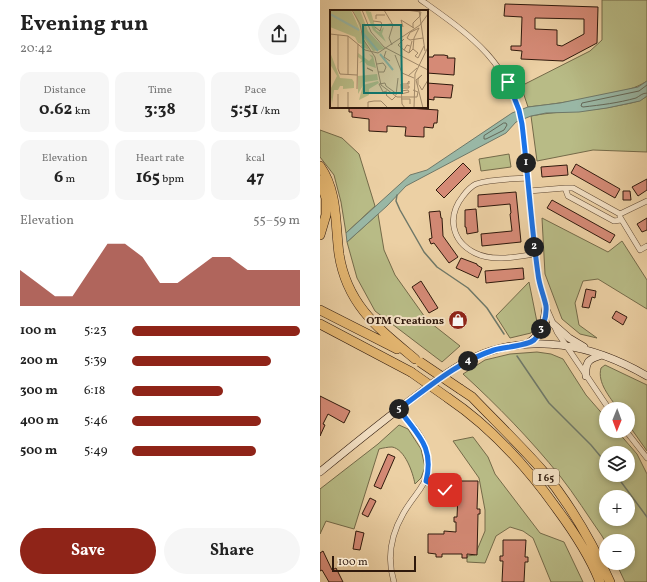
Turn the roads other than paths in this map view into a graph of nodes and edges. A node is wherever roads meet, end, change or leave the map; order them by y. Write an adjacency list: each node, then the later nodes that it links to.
1 (421, 0): 3 (street)
2 (320, 166): 20 (highway)
3 (528, 178): 6 (street); 11 (street)
4 (320, 180): 9 (highway)
5 (565, 188): 6 (street); 8 (street); 8 (street)
6 (529, 191): 11 (street)
7 (647, 201): 8 (street)
8 (620, 217): 10 (street)
9 (320, 235)
10 (647, 246)
11 (535, 254): 12 (street)
12 (546, 307): 15 (street); 16 (street)
13 (320, 310): 20 (highway, I 65)
14 (320, 324): 31 (highway, I 65, bridge)
15 (553, 324): 17 (street); 18 (street)
16 (527, 344): 17 (street); 24 (street)
17 (566, 346): 18 (street); 21 (street)
18 (591, 351): 19 (street)
19 (602, 355): 21 (street); 22 (street)
20 (418, 360): 32 (highway, I 65, bridge)
21 (586, 376): 23 (street)
22 (647, 376)
23 (604, 402)
24 (399, 409): 27 (street); 28 (street)
25 (631, 438): 26 (street)
26 (647, 458)
27 (320, 472)
28 (426, 481): 29 (street); 30 (street)
29 (445, 490)
30 (394, 582)
31 (600, 582)
32 (610, 582)

